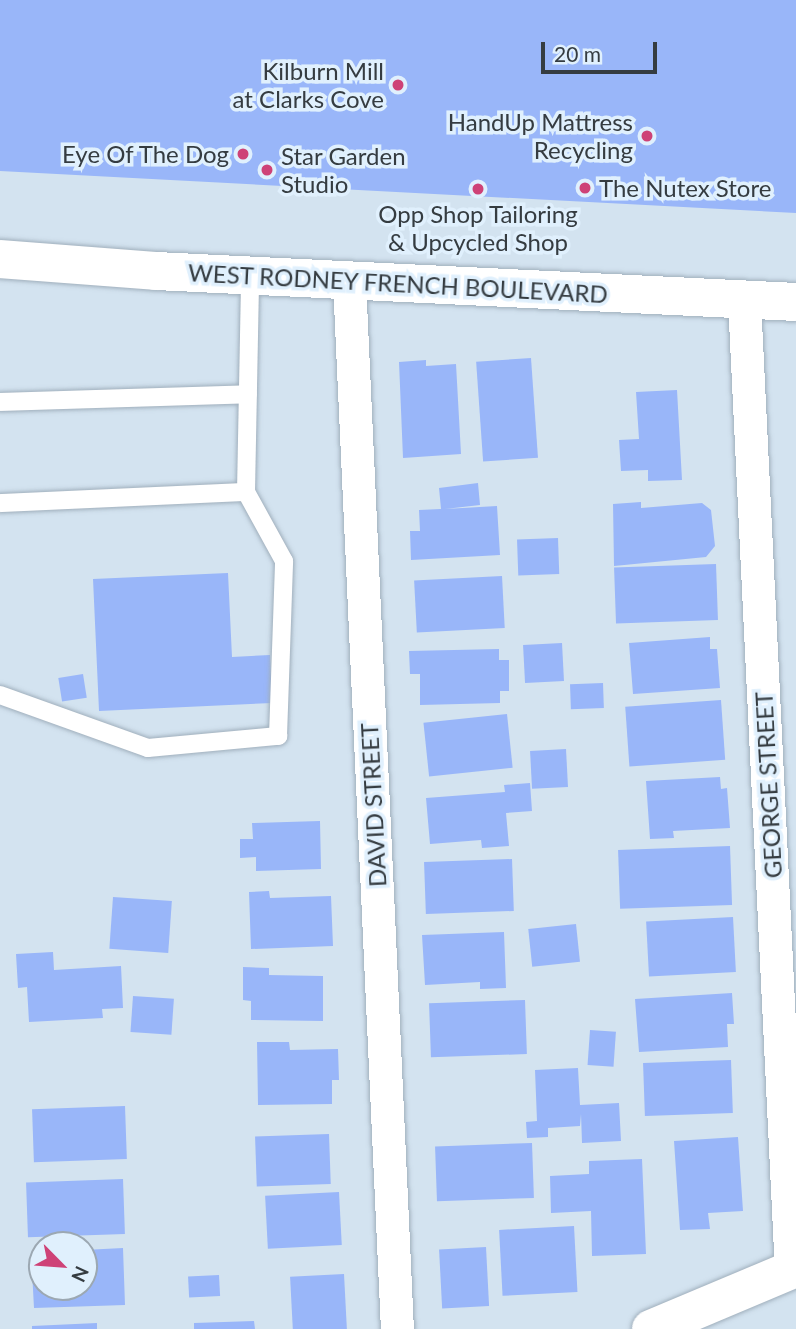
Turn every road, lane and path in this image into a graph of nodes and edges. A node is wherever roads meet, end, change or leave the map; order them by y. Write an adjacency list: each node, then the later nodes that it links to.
1 (0, 259): 2 (main road, WEST RODNEY FRENCH BOULEVARD)
2 (250, 276): 3 (main road, WEST RODNEY FRENCH BOULEVARD); 6 (lane)
3 (349, 281): 4 (main road, WEST RODNEY FRENCH BOULEVARD); 12 (street, DAVID STREET)
4 (744, 300): 5 (main road, WEST RODNEY FRENCH BOULEVARD); 11 (street, GEORGE STREET)
5 (796, 302)
6 (248, 394): 7 (lane); 8 (lane)
7 (0, 402)
8 (246, 492): 9 (lane); 10 (lane)
9 (0, 503)
10 (0, 695)
11 (794, 1269): 13 (main road)
12 (397, 1329)
13 (651, 1329)

